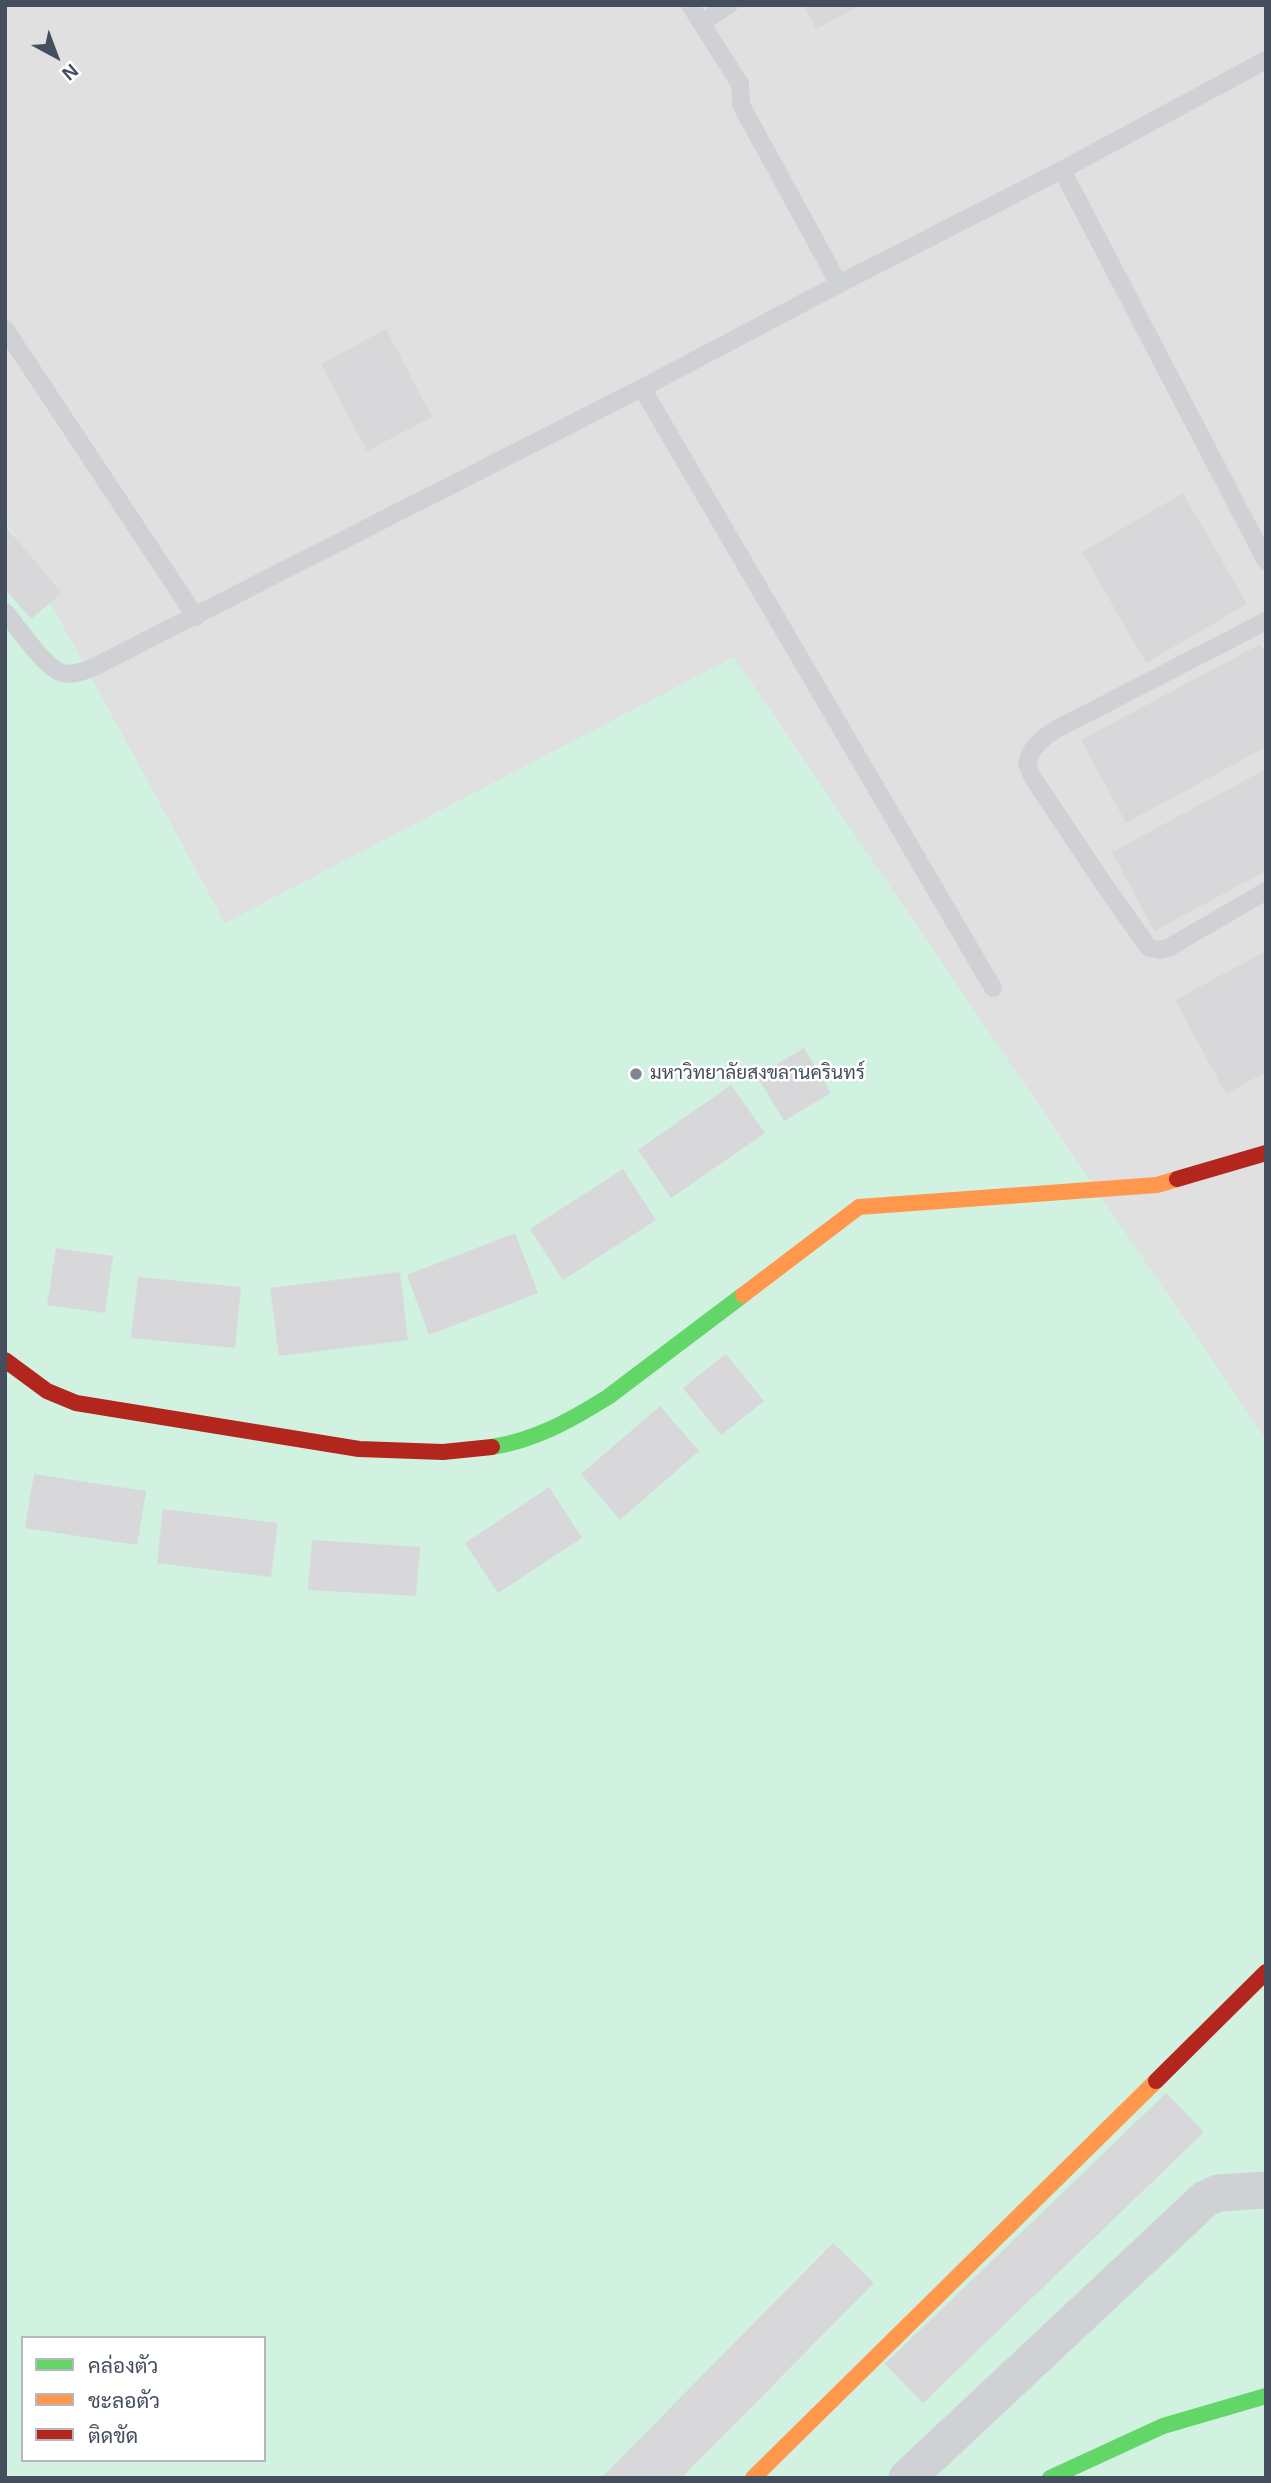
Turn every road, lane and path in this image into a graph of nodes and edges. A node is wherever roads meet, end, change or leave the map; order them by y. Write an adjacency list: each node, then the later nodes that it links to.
1 (690, 5): 3 (lane)
2 (729, 5): 3 (lane)
3 (701, 23): 6 (lane)
4 (1266, 60): 5 (lane)
5 (1062, 170): 6 (lane); 9 (lane)
6 (839, 284): 8 (lane)
7 (5, 329): 11 (lane)
8 (642, 388): 11 (lane); 14 (lane)
9 (1266, 561)
10 (5, 611): 11 (lane)
11 (196, 617)
12 (1266, 621): 13 (lane)
13 (1266, 891)
14 (993, 988)
15 (1266, 1153): 16 (street)
16 (5, 1360)
17 (1266, 1972): 20 (street)
18 (1266, 2190): 21 (street)
19 (1266, 2396): 22 (street)
20 (753, 2478)
21 (907, 2478)
22 (1050, 2478)

